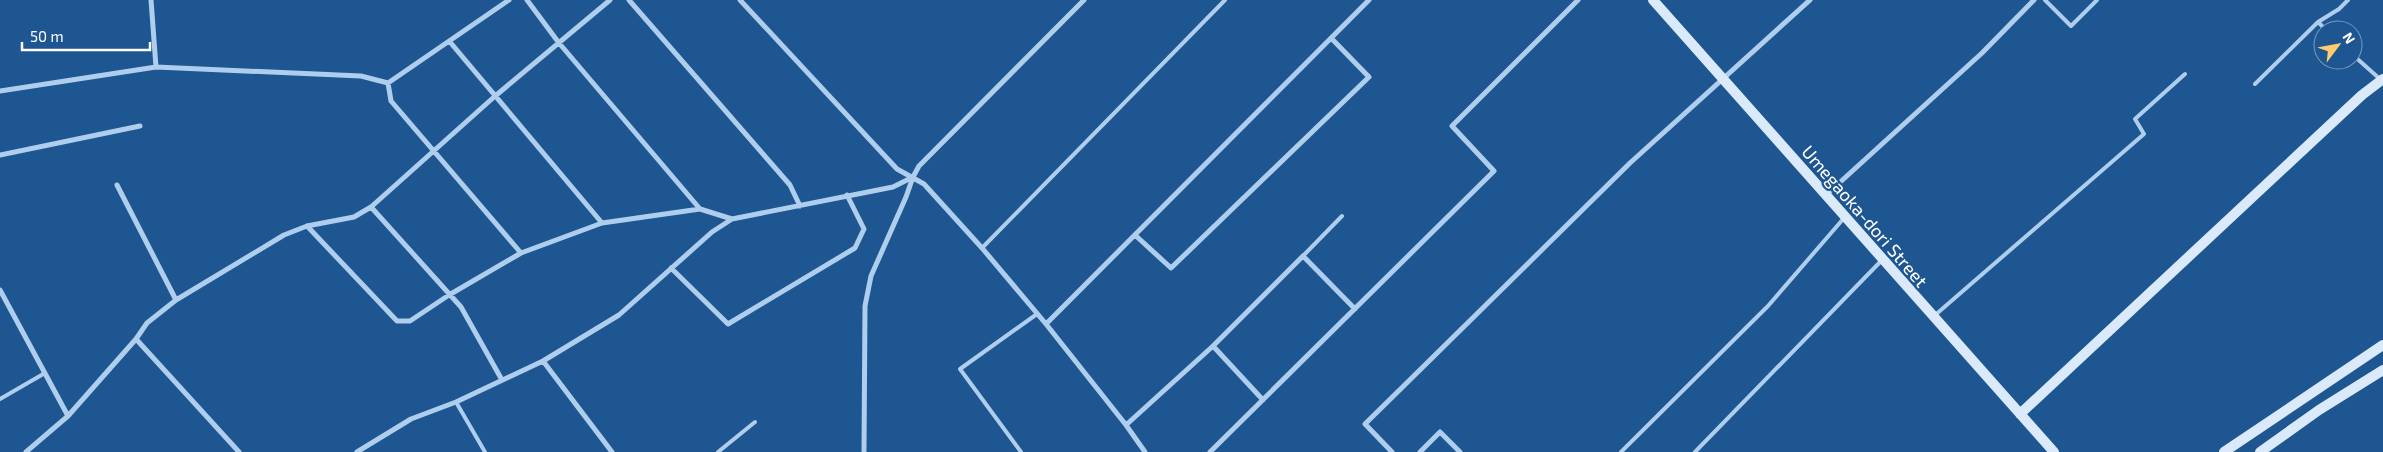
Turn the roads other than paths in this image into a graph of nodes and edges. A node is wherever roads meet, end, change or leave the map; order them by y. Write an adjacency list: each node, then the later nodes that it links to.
1 (151, 0): 23 (street)
2 (508, 0): 20 (street)
3 (527, 0): 21 (street)
4 (610, 0): 21 (street)
5 (629, 0): 38 (street)
6 (740, 0): 34 (street)
7 (1084, 0): 34 (street)
8 (1225, 0): 47 (lane)
9 (1369, 0): 19 (street)
10 (1578, 0): 56 (street)
11 (1653, 0): 25 (street, Umegaoka-dori Street)
12 (1810, 0): 25 (street)
13 (2034, 0): 37 (street)
14 (2045, 0): 15 (lane)
15 (2097, 0)
16 (2348, 0): 17 (lane)
17 (2321, 20)
18 (2313, 27): 28 (lane)
19 (1331, 38): 46 (street); 46 (street)
20 (450, 42): 27 (street); 30 (street)
21 (559, 43): 30 (street); 40 (street)
22 (2363, 64): 26 (lane)
23 (156, 68): 27 (street); 29 (street)
24 (2185, 74): 58 (lane)
25 (1722, 78): 37 (street, Umegaoka-dori Street); 84 (street)
26 (2382, 80): 70 (street)
27 (388, 83): 32 (street)
28 (2255, 84)
29 (0, 91)
30 (494, 97): 32 (street); 44 (street)
31 (140, 126): 33 (street)
32 (433, 152): 39 (street); 48 (street)
33 (0, 155)
34 (913, 177): 36 (street); 47 (street); 80 (street)
35 (117, 185): 54 (street)
36 (847, 195): 38 (street); 51 (street)
37 (1826, 195): 42 (street, Umegaoka-dori Street)
38 (800, 206): 43 (street)
39 (371, 207): 45 (street); 53 (street)
40 (700, 209): 43 (street); 44 (street)
41 (1342, 216): 49 (lane)
42 (1845, 216): 50 (street, Umegaoka-dori Street); 87 (lane)
43 (732, 219): 51 (street)
44 (602, 222): 48 (street)
45 (308, 226): 53 (street); 54 (street)
46 (1135, 235): 59 (street)
47 (982, 248): 57 (street)
48 (522, 253): 53 (street)
49 (1303, 256): 56 (street); 62 (street)
50 (1884, 259): 58 (street, Umegaoka-dori Street); 88 (lane)
51 (671, 268): 63 (street)
52 (0, 290): 55 (street)
53 (449, 295): 66 (street)
54 (176, 300): 60 (street)
55 (3, 302): 65 (street)
56 (1355, 309): 68 (street)
57 (1037, 314): 59 (street); 81 (lane)
58 (1933, 318): 70 (street, Umegaoka-dori Street)
59 (1046, 324): 73 (street)
60 (136, 339): 71 (street); 76 (street)
61 (2383, 345): 90 (street)
62 (1213, 346): 68 (street); 73 (street)
63 (543, 361): 66 (street); 78 (street)
64 (2383, 370): 91 (street)
65 (45, 373): 67 (lane); 71 (street)
66 (502, 380): 69 (street)
67 (0, 399)
68 (1263, 400): 83 (street)
69 (456, 402): 74 (street); 77 (lane)
70 (2020, 414): 89 (street, Umegaoka-dori Street)
71 (68, 416): 75 (street)
72 (755, 422): 79 (lane)
73 (1126, 425): 82 (street)
74 (359, 451)
75 (26, 452)
76 (239, 452)
77 (485, 452)
78 (612, 452)
79 (718, 452)
80 (864, 452)
81 (1021, 452)
82 (1145, 452)
83 (1210, 452)
84 (1392, 452)
85 (1420, 452): 86 (street)
86 (1460, 452)
87 (1621, 452)
88 (1695, 452)
89 (2054, 452)
90 (2224, 452)
91 (2260, 452)

